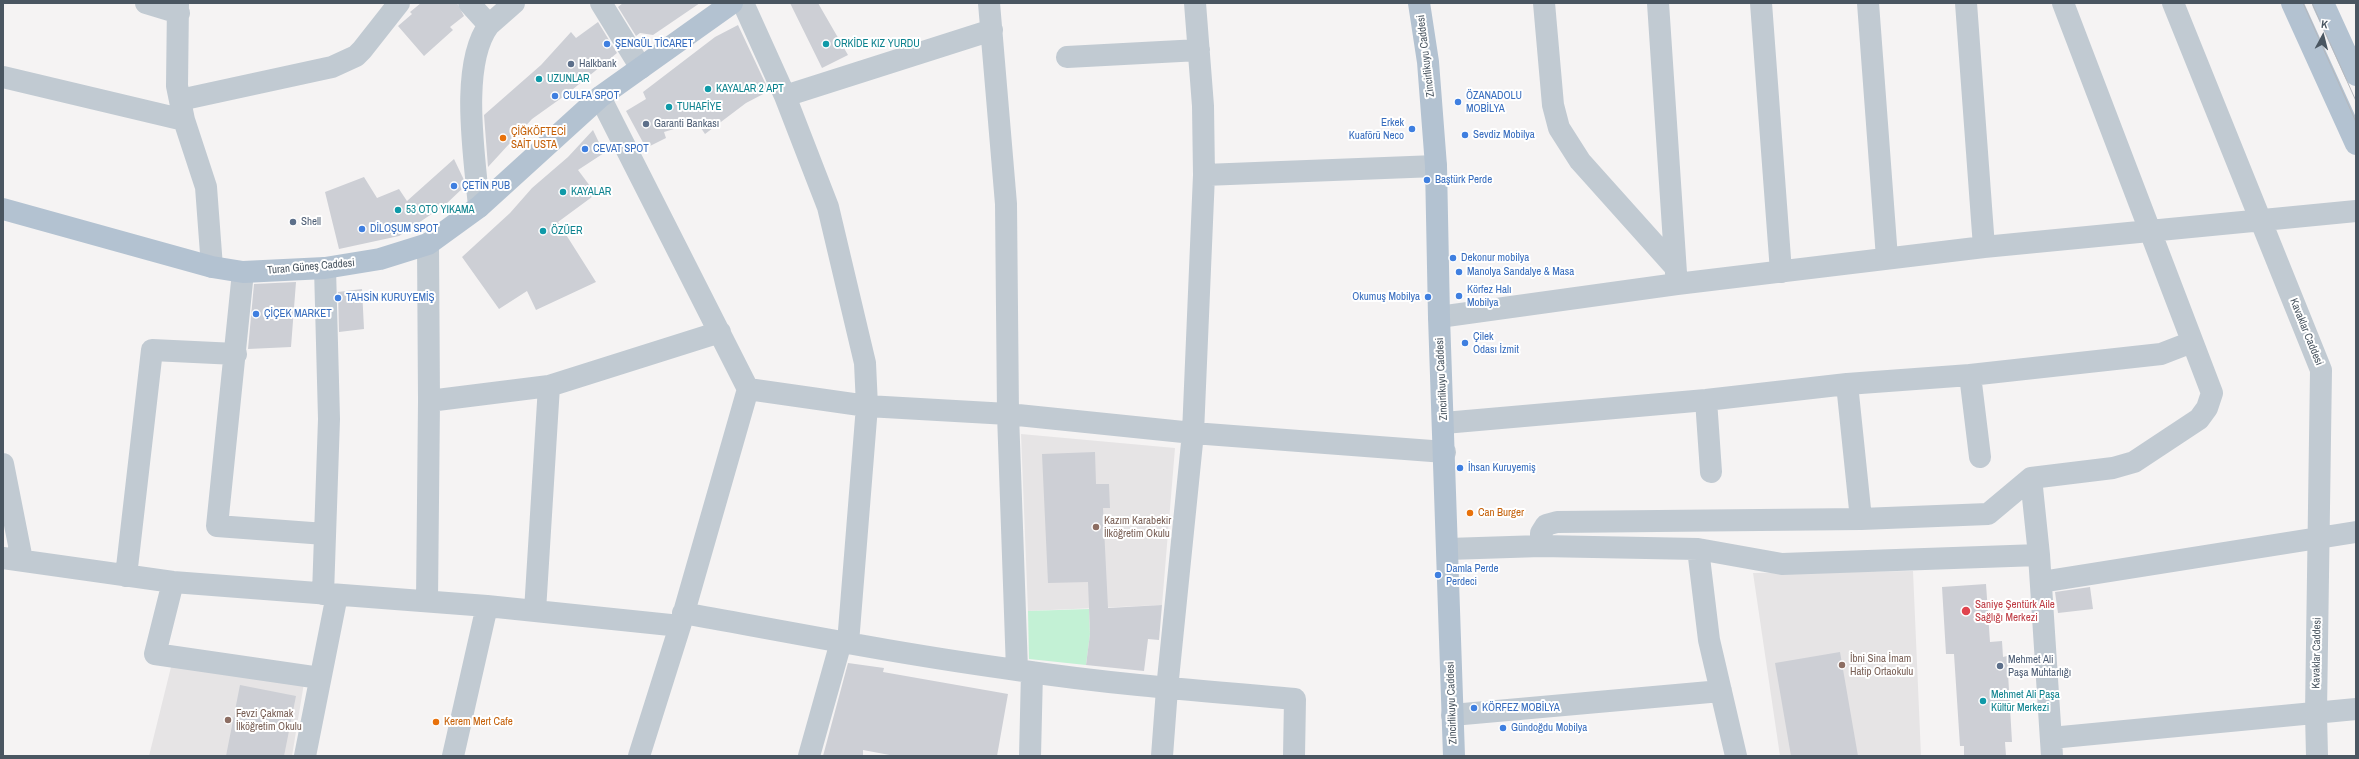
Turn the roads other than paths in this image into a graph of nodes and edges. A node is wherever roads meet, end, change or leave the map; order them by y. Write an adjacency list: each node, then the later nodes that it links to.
1 (146, 3): 20 (street)
2 (399, 3): 30 (street)
3 (469, 3): 21 (street)
4 (514, 3): 21 (street)
5 (601, 3): 25 (street)
6 (732, 3): 25 (main road, Turan Güneş Caddesi)
7 (743, 3): 28 (street)
8 (989, 3): 22 (street)
9 (1195, 3): 23 (street)
10 (1419, 3): 32 (main road, Zincirlikuyu Caddesi)
11 (1544, 3): 46 (street)
12 (1658, 3): 46 (street)
13 (1760, 3): 45 (street)
14 (1868, 3): 41 (street)
15 (1966, 3): 40 (street)
16 (2063, 3): 38 (street)
17 (2173, 3): 37 (street, Kavaklar Caddesi)
18 (2292, 3): 31 (main road)
19 (2323, 3): 26 (main road)
20 (178, 8): 30 (street)
21 (489, 25): 34 (street)
22 (992, 30): 28 (street); 58 (street)
23 (1199, 50): 24 (street); 33 (street)
24 (1067, 57)
25 (641, 68): 29 (main road, Turan Güneş Caddesi)
26 (2356, 75)
27 (3, 77): 30 (street)
28 (785, 96): 57 (street)
29 (600, 97): 34 (main road, Turan Güneş Caddesi); 48 (street)
30 (182, 110): 42 (street)
31 (2356, 144)
32 (1436, 166): 33 (street); 47 (main road, Zincirlikuyu Caddesi)
33 (1204, 175): 60 (street)
34 (480, 207): 39 (main road, Turan Güneş Caddesi)
35 (3, 209): 42 (main road, Turan Güneş Caddesi)
36 (2356, 211): 37 (street)
37 (2259, 220): 38 (street); 69 (street, Kavaklar Caddesi)
38 (2152, 230): 40 (street); 49 (street)
39 (428, 244): 43 (main road, Turan Güneş Caddesi); 56 (street)
40 (1984, 247): 41 (street)
41 (1887, 258): 45 (street)
42 (212, 267): 44 (main road, Turan Güneş Caddesi)
43 (325, 268): 44 (main road, Turan Güneş Caddesi); 68 (street)
44 (243, 272): 50 (street)
45 (1781, 272): 46 (street)
46 (1676, 276): 47 (street)
47 (1439, 317): 59 (main road, Zincirlikuyu Caddesi)
48 (720, 332): 53 (street); 54 (street)
49 (2192, 342): 51 (street); 65 (street)
50 (236, 354): 68 (street); 75 (street)
51 (1970, 375): 52 (street); 62 (street)
52 (1846, 384): 55 (street); 66 (street)
53 (549, 386): 56 (street); 81 (street)
54 (748, 389): 57 (street); 82 (street)
55 (1706, 400): 59 (street); 64 (street)
56 (429, 401): 79 (street)
57 (867, 406): 58 (street); 83 (street)
58 (1008, 414): 60 (street); 84 (street)
59 (1444, 423): 61 (main road, Zincirlikuyu Caddesi)
60 (1193, 433): 61 (street); 86 (street)
61 (1445, 452): 71 (main road, Zincirlikuyu Caddesi)
62 (1980, 457)
63 (3, 464): 74 (street)
64 (1711, 472)
65 (2031, 478): 66 (street); 73 (street)
66 (1861, 519): 70 (street)
67 (2356, 532): 69 (street)
68 (325, 534): 78 (street)
69 (2320, 538): 77 (street); 89 (street, Kavaklar Caddesi)
70 (1540, 546): 71 (street); 72 (street)
71 (1448, 549): 90 (main road, Zincirlikuyu Caddesi)
72 (1698, 549): 73 (street); 87 (street)
73 (2039, 554): 77 (street)
74 (12, 559): 75 (street)
75 (126, 576): 76 (street)
76 (173, 582): 78 (street); 85 (street)
77 (2041, 582): 91 (street)
78 (330, 594): 79 (street); 85 (street)
79 (427, 601): 80 (street)
80 (487, 606): 81 (street); 93 (street)
81 (535, 611): 82 (street)
82 (681, 619): 83 (street); 94 (street)
83 (845, 642): 84 (street); 95 (street)
84 (1024, 671): 86 (street); 96 (street)
85 (320, 678): 92 (street)
86 (1167, 689): 97 (street); 98 (street)
87 (1721, 691): 90 (street); 100 (street)
88 (2356, 709): 89 (street)
89 (2316, 713): 91 (street); 101 (street, Kavaklar Caddesi)
90 (1452, 715): 99 (main road, Zincirlikuyu Caddesi)
91 (2051, 747)
92 (305, 756)
93 (453, 756)
94 (639, 756)
95 (809, 756)
96 (1030, 756)
97 (1162, 756)
98 (1294, 756)
99 (1454, 756)
100 (1736, 756)
101 (2318, 756)

